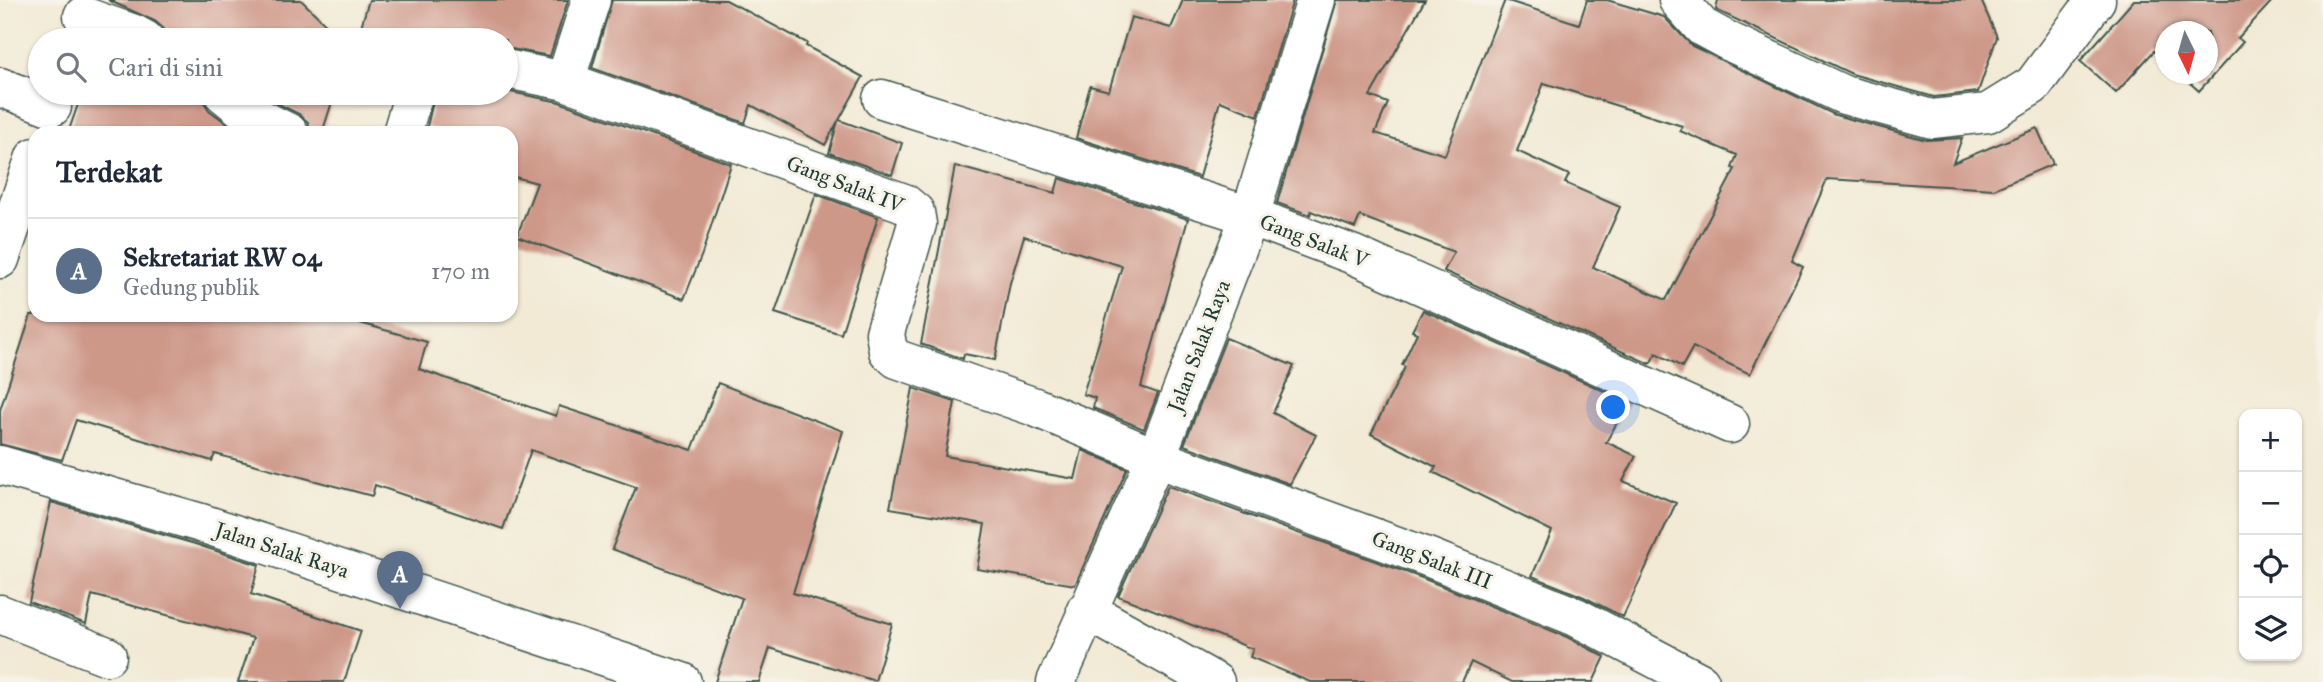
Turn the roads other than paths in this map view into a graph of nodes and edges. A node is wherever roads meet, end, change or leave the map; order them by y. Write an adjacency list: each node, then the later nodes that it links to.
1 (591, 0): 8 (street)
2 (1317, 0): 17 (street, Jalan Salak Raya)
3 (1678, 0): 4 (street)
4 (2096, 0)
5 (80, 19): 6 (street)
6 (112, 28)
7 (518, 71): 8 (street)
8 (565, 81): 20 (street, Gang Salak IV)
9 (0, 87): 11 (street)
10 (882, 99): 17 (street, Gang Salak V)
11 (28, 100)
12 (238, 105): 14 (street)
13 (410, 105): 15 (street)
14 (275, 126)
15 (404, 126)
16 (28, 178): 18 (street)
17 (1250, 216): 19 (street, Gang Salak V); 20 (street, Jalan Salak Raya)
18 (0, 260)
19 (1730, 424)
20 (1156, 458): 22 (street, Jalan Salak Raya); 29 (street, Gang Salak III)
21 (0, 465): 25 (street, Jalan Salak Raya)
22 (1086, 610): 27 (street, Jalan Salak Raya); 28 (street)
23 (0, 614): 24 (street)
24 (107, 656)
25 (633, 675): 26 (street, Jalan Salak Raya)
26 (682, 682)
27 (1056, 682)
28 (1215, 682)
29 (1700, 682)

